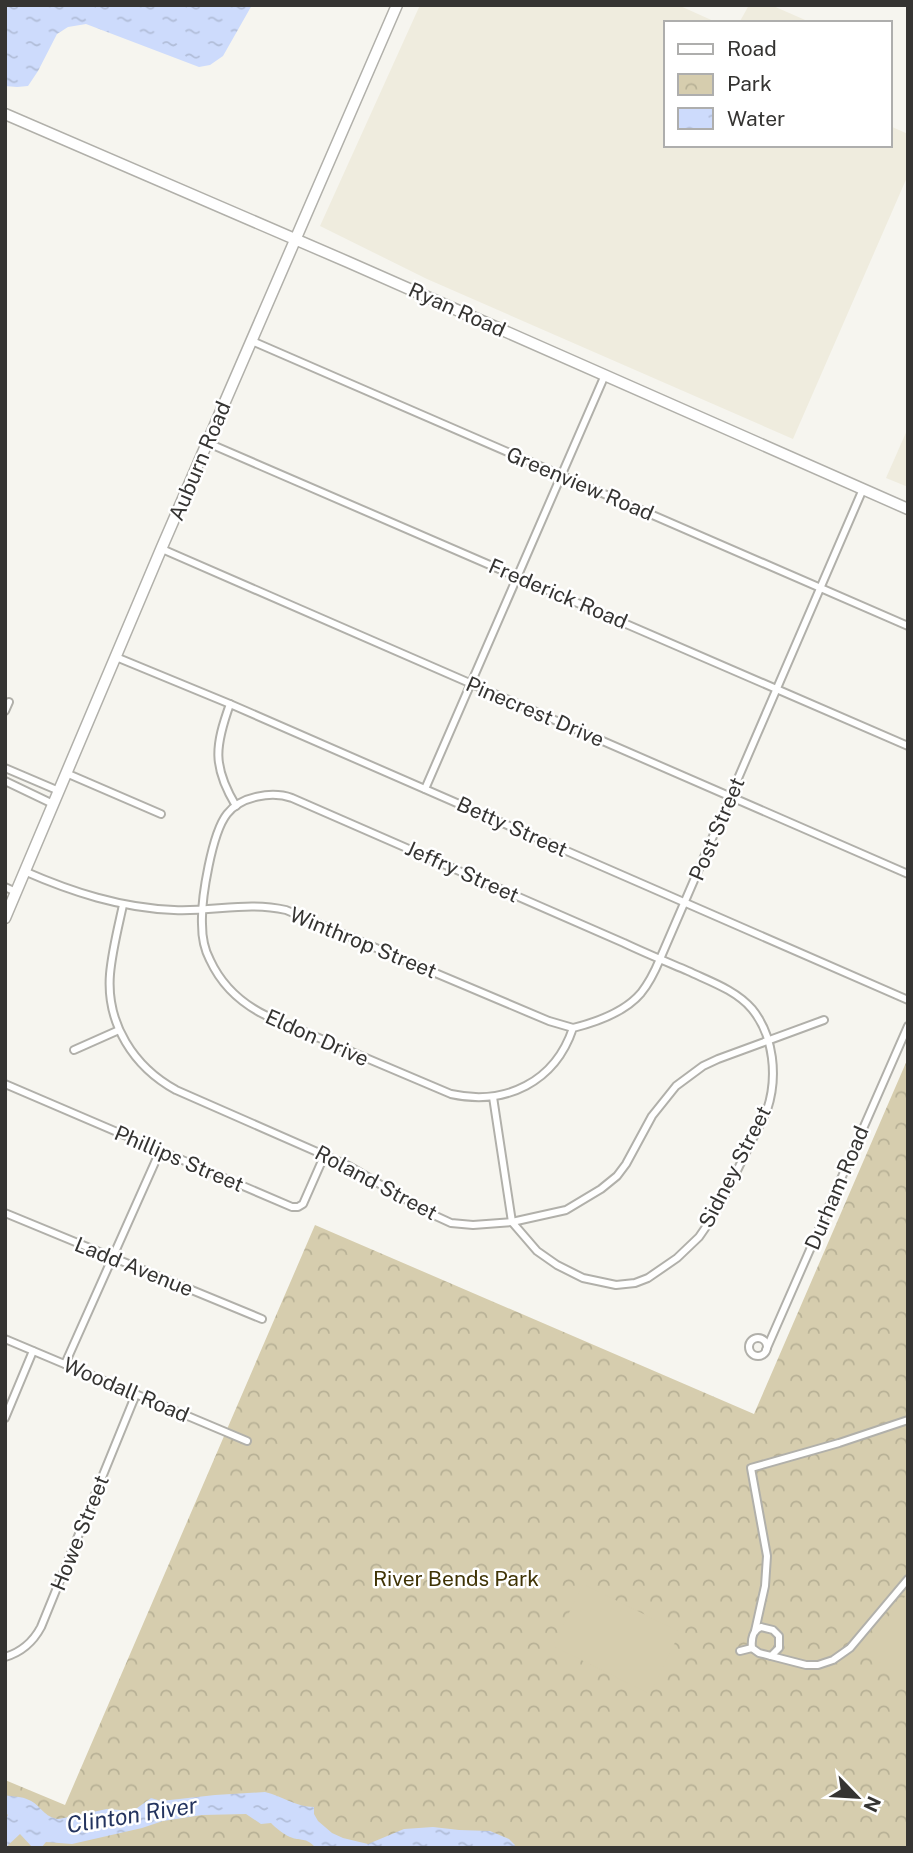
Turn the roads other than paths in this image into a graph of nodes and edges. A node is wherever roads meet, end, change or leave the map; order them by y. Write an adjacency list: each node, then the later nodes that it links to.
1 (397, 5): 3 (main road, Auburn Road)
2 (5, 114): 3 (main road, Ryan Road)
3 (295, 239): 4 (main road, Auburn Road); 5 (main road, Ryan Road)
4 (252, 341): 6 (main road, Auburn Road); 7 (street, Greenview Road)
5 (605, 376): 7 (street); 8 (main road, Ryan Road)
6 (208, 443): 10 (main road, Auburn Road); 11 (street, Frederick Road)
7 (561, 476): 11 (street); 12 (street, Greenview Road)
8 (863, 489): 9 (main road, Ryan Road); 12 (street, Post Street)
9 (908, 509)
10 (162, 549): 14 (main road, Auburn Road); 15 (street, Pinecrest Drive)
11 (517, 576): 15 (street); 16 (street, Frederick Road)
12 (820, 588): 13 (street, Greenview Road); 16 (street, Post Street)
13 (908, 626)
14 (116, 657): 18 (street, Betty Street); 22 (main road, Auburn Road)
15 (471, 684): 24 (street); 26 (street, Pinecrest Drive)
16 (777, 689): 20 (street, Frederick Road); 26 (street, Post Street)
17 (9, 702): 19 (street)
18 (230, 705): 24 (street, Betty Street); 28 (street)
19 (5, 711)
20 (908, 746)
21 (5, 768): 25 (street)
22 (66, 773): 25 (main road, Auburn Road); 29 (street)
23 (5, 781): 27 (street)
24 (425, 789): 34 (street, Betty Street)
25 (59, 791): 27 (main road, Auburn Road)
26 (731, 797): 31 (street, Pinecrest Drive); 34 (street, Post Street)
27 (53, 804): 30 (main road, Auburn Road)
28 (236, 806): 37 (street); 39 (street, Jeffry Street)
29 (161, 814)
30 (24, 871): 33 (main road, Auburn Road); 36 (street, Winthrop Street)
31 (908, 874)
32 (5, 887): 33 (street)
33 (16, 892): 35 (main road, Auburn Road)
34 (685, 903): 39 (street, Post Street); 40 (street, Betty Street)
35 (8, 905): 38 (main road, Auburn Road)
36 (123, 905): 37 (street, Winthrop Street); 44 (street, Roland Street)
37 (202, 910): 43 (street, Winthrop Street); 48 (street, Eldon Drive)
38 (5, 918)
39 (660, 959): 43 (street, Post Street); 45 (street, Jeffry Street)
40 (908, 1000)
41 (824, 1020): 45 (street, Roland Street)
42 (908, 1026): 55 (street, Durham Road)
43 (573, 1028): 48 (street)
44 (119, 1030): 46 (street); 50 (street, Roland Street)
45 (768, 1041): 52 (street, Roland Street); 52 (street, Sidney Street)
46 (74, 1050)
47 (5, 1084): 49 (street, Phillips Street)
48 (493, 1097): 52 (street)
49 (160, 1151): 50 (street, Phillips Street); 53 (street)
50 (324, 1154): 52 (street, Roland Street)
51 (5, 1213): 53 (street, Ladd Avenue)
52 (512, 1222)
53 (113, 1259): 54 (street, Ladd Avenue); 60 (street)
54 (262, 1319)
55 (772, 1336): 56 (street); 58 (street, Durham Road)
56 (758, 1338): 58 (street); 58 (street)
57 (5, 1339): 59 (street, Woodall Road)
58 (766, 1350)
59 (33, 1351): 60 (street, Woodall Road); 62 (street)
60 (65, 1364): 61 (street, Woodall Road)
61 (136, 1394): 64 (street, Woodall Road); 73 (street, Howe Street)
62 (5, 1418)
63 (908, 1420): 66 (street)
64 (247, 1441)
65 (908, 1579): 74 (street)
66 (757, 1621): 67 (street); 68 (street)
67 (764, 1627): 68 (street); 70 (street)
68 (755, 1632): 69 (street)
69 (752, 1648): 71 (street); 72 (street)
70 (779, 1648): 72 (street); 74 (street)
71 (740, 1651)
72 (771, 1656): 74 (street)
73 (5, 1657)
74 (783, 1659)

